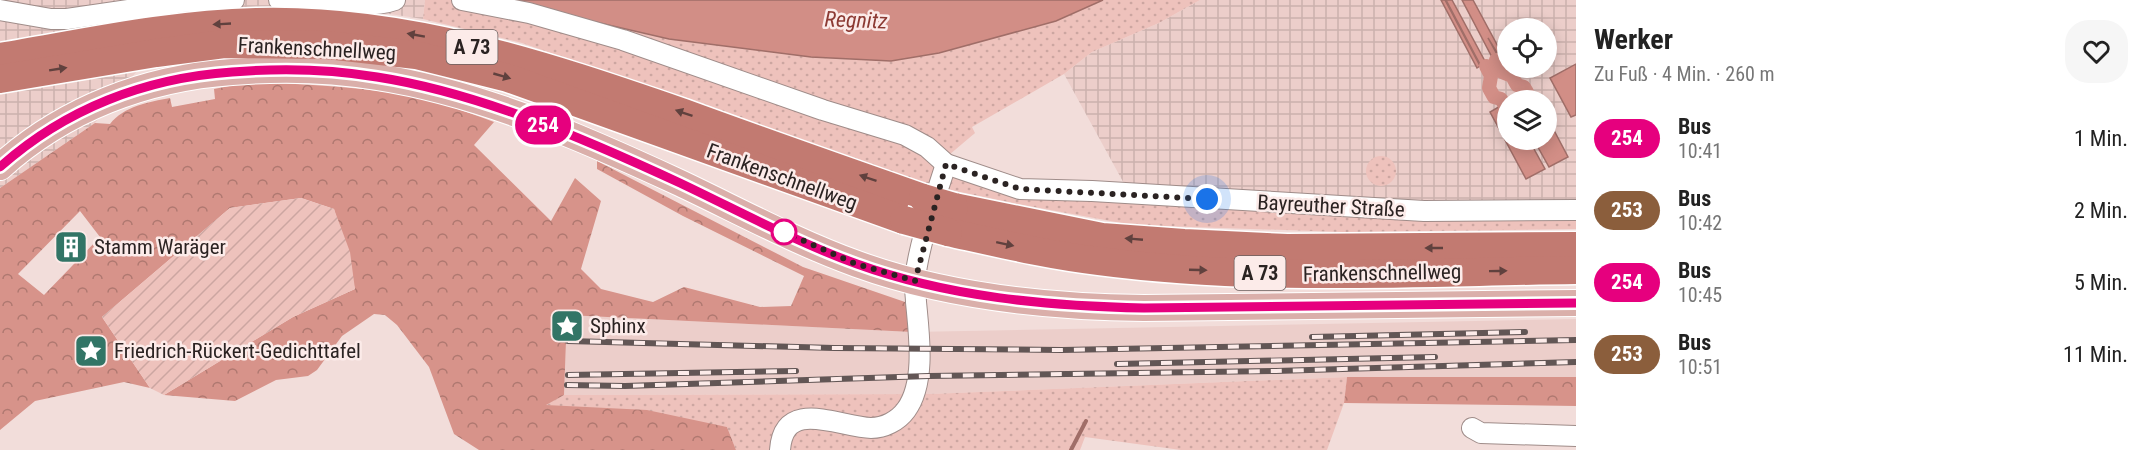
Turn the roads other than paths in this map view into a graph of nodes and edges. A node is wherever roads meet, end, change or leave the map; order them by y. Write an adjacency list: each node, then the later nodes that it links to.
1 (234, 0): 5 (street)
2 (279, 0): 3 (street)
3 (395, 0)
4 (462, 0): 8 (street)
5 (0, 10)
6 (0, 57): 11 (highway, Frankenschnellweg / A 73, one-way to 6, bridge)
7 (0, 79): 11 (highway, Frankenschnellweg / A 73, one-way to 11, bridge)
8 (946, 164): 10 (street, Bayreuther Straße); 14 (street)
9 (0, 167): 14 (main road)
10 (1576, 210)
11 (951, 219): 12 (highway, Frankenschnellweg / A 73, one-way to 11); 13 (highway, Frankenschnellweg / A 73, one-way to 13)
12 (1576, 246)
13 (1576, 270)
14 (915, 281): 15 (main road); 18 (street)
15 (1576, 303)
16 (1472, 428): 17 (street)
17 (1576, 436)
18 (780, 450)

